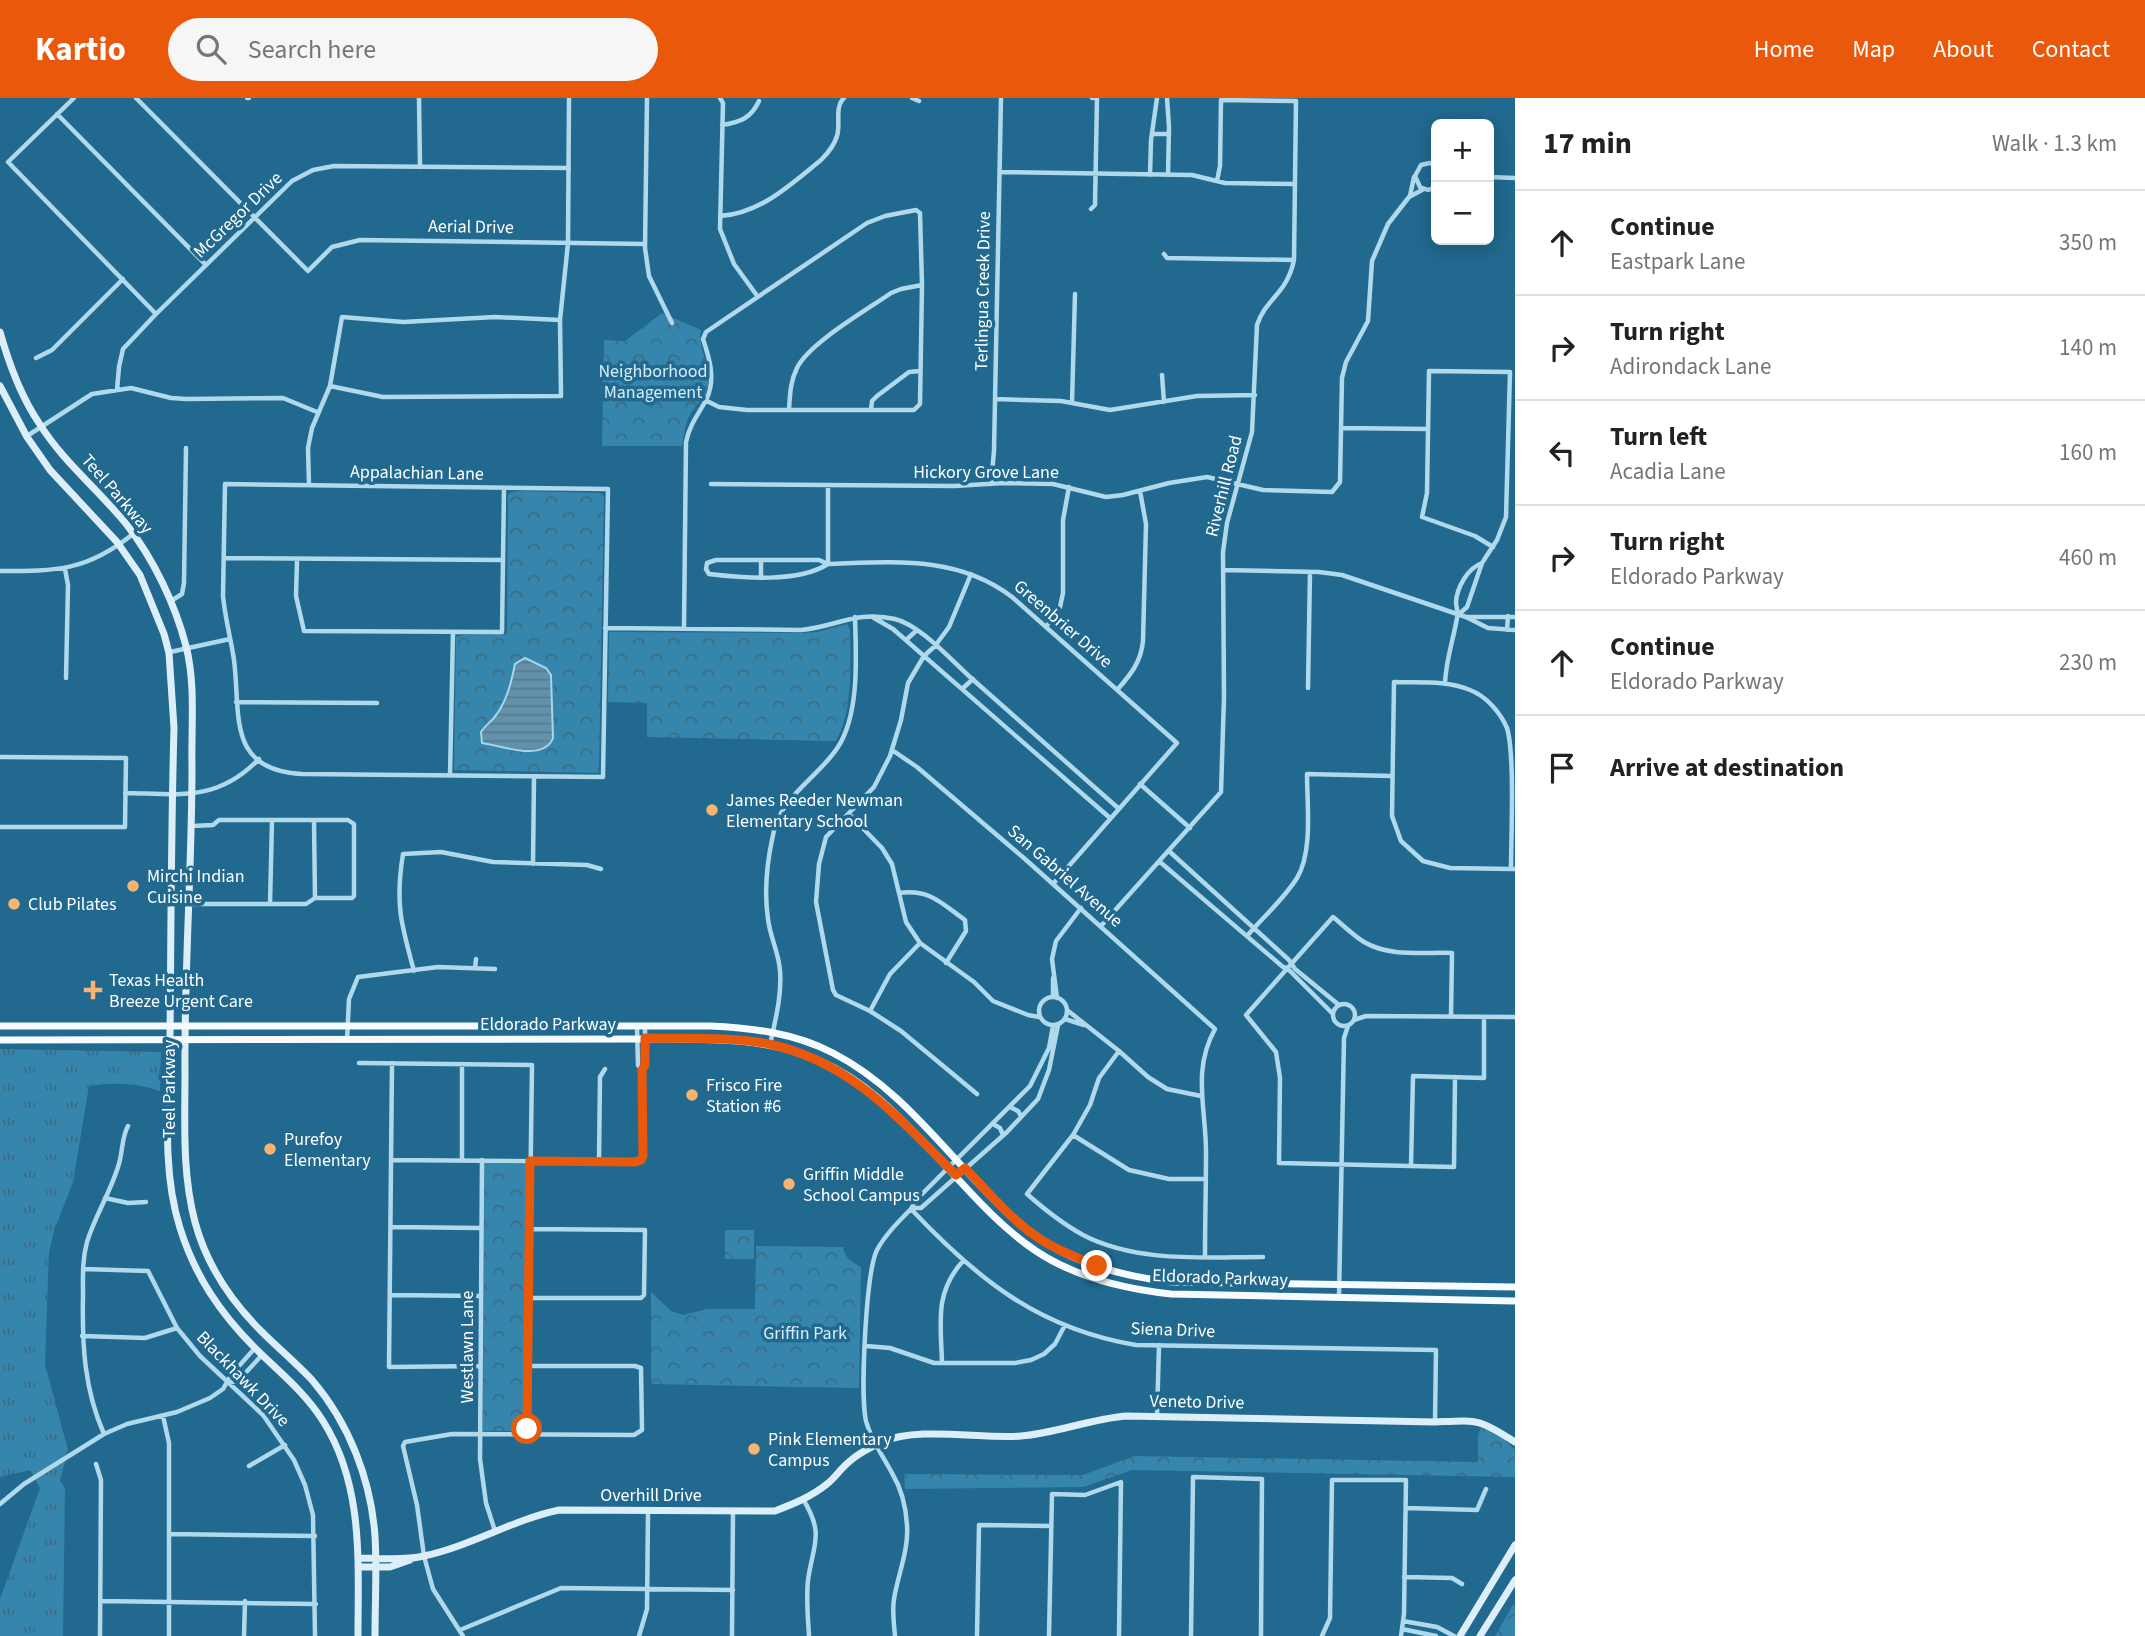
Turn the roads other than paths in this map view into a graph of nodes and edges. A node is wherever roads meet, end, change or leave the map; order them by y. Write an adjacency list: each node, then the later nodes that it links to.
1 (74, 98): 15 (street)
2 (136, 98): 36 (street)
3 (419, 98): 20 (street)
4 (569, 98): 21 (street)
5 (647, 98): 38 (street)
6 (720, 98): 16 (street)
7 (912, 98): 14 (street)
8 (1001, 98): 22 (street, Terlingua Creek Drive)
9 (1095, 98): 23 (street)
10 (1157, 98): 17 (street)
11 (1167, 98): 18 (street)
12 (843, 99): 35 (street)
13 (759, 101): 16 (street)
14 (919, 101)
15 (57, 114): 41 (street); 42 (street)
16 (722, 125): 35 (street)
17 (1152, 134): 18 (street); 24 (street)
18 (1169, 134): 25 (street)
19 (1431, 164): 26 (street)
20 (420, 167): 21 (street, McGregor Drive); 36 (street, McGregor Drive)
21 (569, 168): 37 (street)
22 (1000, 172): 23 (street); 57 (street, Terlingua Creek Drive)
23 (1096, 174): 24 (street); 34 (street)
24 (1150, 174): 25 (street)
25 (1168, 175): 29 (street)
26 (1415, 176): 32 (street); 33 (street)
27 (1494, 177): 28 (street)
28 (1515, 178)
29 (1217, 181): 30 (street); 30 (street, Riverhill Road)
30 (1295, 184): 40 (street, Riverhill Road)
31 (1431, 188): 32 (street)
32 (1424, 189): 33 (street)
33 (1409, 197): 65 (street)
34 (1091, 209)
35 (720, 216): 45 (street)
36 (254, 218): 37 (street, Aerial Drive); 41 (street, McGregor Drive)
37 (568, 243): 38 (street, Aerial Drive); 47 (street)
38 (645, 244): 48 (street)
39 (1164, 254): 40 (street)
40 (1294, 260): 56 (street, Riverhill Road)
41 (206, 265): 46 (street, McGregor Drive)
42 (123, 279): 46 (street); 50 (street)
43 (922, 285): 45 (street); 51 (street); 61 (street)
44 (1075, 293): 60 (street)
45 (758, 297): 58 (street)
46 (156, 314): 55 (street, McGregor Drive)
47 (560, 320): 53 (street); 53 (street)
48 (672, 323)
49 (0, 332): 64 (main road, Teel Parkway)
50 (36, 358)
51 (920, 371): 62 (street); 62 (street)
52 (1162, 375): 59 (street)
53 (330, 386): 63 (street)
54 (0, 387): 67 (main road, Teel Parkway)
55 (117, 390): 63 (street); 64 (street)
56 (1255, 395): 59 (street); 73 (street, Riverhill Road)
57 (995, 399): 60 (street); 70 (street, Terlingua Creek Drive)
58 (705, 400): 61 (street); 101 (street)
59 (1164, 402): 60 (street)
60 (1072, 403)
61 (789, 410): 62 (street)
62 (872, 410)
63 (317, 412): 71 (street)
64 (41, 427): 67 (street); 77 (main road, Teel Parkway)
65 (1341, 428): 66 (street); 73 (street, Hickory Grove Lane)
66 (1429, 429): 79 (street); 79 (street)
67 (27, 437): 78 (main road, Teel Parkway)
68 (186, 448): 92 (street)
69 (711, 484): 72 (street, Hickory Grove Lane)
70 (991, 484): 72 (street, Hickory Grove Lane); 74 (street, Hickory Grove Lane)
71 (309, 485): 75 (street, Appalachian Lane); 80 (street, Appalachian Lane)
72 (828, 485): 85 (street)
73 (1238, 485): 76 (street, Hickory Grove Lane); 87 (street, Riverhill Road)
74 (1069, 487): 76 (street, Hickory Grove Lane); 99 (street)
75 (504, 488): 83 (street); 100 (street, Appalachian Lane)
76 (1140, 491): 116 (street)
77 (133, 534): 78 (street); 92 (main road, Teel Parkway)
78 (119, 545): 86 (street); 110 (main road, Teel Parkway)
79 (1493, 547): 84 (street)
80 (224, 558): 81 (street); 106 (street)
81 (298, 560): 83 (street); 105 (street)
82 (761, 560): 85 (street, Greenbrier Drive); 91 (street); 91 (street, Greenbrier Drive)
83 (502, 561): 105 (street)
84 (1482, 562): 93 (street); 93 (street)
85 (828, 564): 90 (street, Greenbrier Drive); 91 (street, Greenbrier Drive)
86 (65, 569): 88 (street); 112 (street)
87 (1224, 570): 89 (street); 137 (street, Riverhill Road)
88 (0, 571)
89 (1310, 572): 93 (street); 115 (street)
90 (971, 573): 99 (street, Greenbrier Drive); 108 (street)
91 (761, 576)
92 (170, 601): 109 (main road, Teel Parkway)
93 (1458, 615): 96 (street); 114 (street)
94 (1508, 616): 96 (street); 97 (street); 104 (street)
95 (855, 617): 98 (street); 101 (street); 184 (street)
96 (1466, 617): 104 (street)
97 (1515, 617)
98 (873, 618): 103 (street); 107 (street)
99 (1046, 627): 116 (street, Greenbrier Drive)
100 (606, 628): 101 (street); 125 (street)
101 (684, 628)
102 (1515, 630): 104 (street)
103 (916, 631): 107 (street); 108 (street)
104 (1507, 631)
105 (453, 632): 123 (street)
106 (230, 639): 109 (street); 118 (street)
107 (906, 640): 111 (street)
108 (935, 646): 111 (street); 113 (street)
109 (187, 649): 110 (street); 129 (main road, Teel Parkway)
110 (169, 653): 128 (main road, Teel Parkway)
111 (924, 656): 117 (street); 120 (street)
112 (66, 678)
113 (973, 679): 117 (street); 130 (street)
114 (1445, 683): 124 (street); 142 (street)
115 (1308, 688)
116 (1118, 689): 126 (street, Greenbrier Drive)
117 (962, 690): 132 (street)
118 (236, 702): 119 (street); 122 (street)
119 (377, 703)
120 (892, 750): 131 (street); 143 (street, San Gabriel Avenue)
121 (0, 757): 127 (street)
122 (259, 759): 123 (street); 129 (street)
123 (450, 775): 125 (street)
124 (1392, 776): 142 (street); 151 (street)
125 (534, 777): 140 (street)
126 (1140, 784): 130 (street); 137 (street)
127 (125, 793): 128 (street); 136 (street)
128 (172, 793): 129 (street); 146 (main road, Teel Parkway)
129 (192, 794): 135 (main road, Teel Parkway)
130 (1118, 808): 132 (street)
131 (849, 814): 144 (street); 163 (street)
132 (1110, 818): 143 (street)
133 (272, 821): 134 (street); 135 (street); 148 (street)
134 (314, 821): 145 (street); 145 (street)
135 (192, 826): 147 (main road, Teel Parkway)
136 (0, 827)
137 (1191, 828): 138 (street, Riverhill Road)
138 (1170, 852): 139 (street, Riverhill Road); 151 (street)
139 (1160, 862): 150 (street, Riverhill Road); 152 (street)
140 (533, 864): 141 (street); 159 (street)
141 (601, 869)
142 (1513, 869)
143 (1053, 884): 149 (street, San Gabriel Avenue)
144 (899, 893): 153 (street); 155 (street)
145 (315, 898): 148 (street)
146 (171, 902): 147 (main road); 176 (main road, Teel Parkway)
147 (188, 904): 148 (street); 177 (main road, Teel Parkway)
148 (270, 904)
149 (1081, 908): 150 (street, San Gabriel Avenue); 160 (street)
150 (1101, 926): 201 (street, San Gabriel Avenue)
151 (1254, 928): 152 (street); 156 (street)
152 (1247, 936): 156 (street)
153 (920, 943): 155 (street); 163 (street)
154 (476, 959): 157 (street)
155 (946, 963): 166 (street)
156 (1289, 966): 161 (street); 165 (street); 168 (street); 216 (street)
157 (475, 968): 158 (street); 159 (street)
158 (495, 969)
159 (414, 971): 183 (street)
160 (1055, 997): 162 (street); 166 (street)
161 (1339, 1005): 164 (street); 165 (street)
162 (1067, 1010): 171 (street); 178 (street)
163 (870, 1011): 200 (street)
164 (1354, 1011): 167 (street); 172 (street)
165 (1333, 1014): 173 (street)
166 (1039, 1015): 174 (street)
167 (1366, 1016): 168 (street); 172 (street)
168 (1451, 1017): 169 (street)
169 (1484, 1017): 170 (street); 199 (street)
170 (1515, 1017)
171 (1065, 1019): 174 (street); 178 (street)
172 (1354, 1020): 179 (street)
173 (1338, 1024): 179 (street); 185 (street)
174 (1056, 1025): 202 (street); 203 (street)
175 (0, 1026): 180 (main road, Eldorado Parkway)
176 (170, 1026): 177 (main road, Eldorado Parkway); 180 (main road, Eldorado Parkway); 191 (main road, Teel Parkway)
177 (185, 1026): 183 (main road, Eldorado Parkway); 192 (main road, Teel Parkway)
178 (1088, 1026): 194 (street)
179 (1348, 1026): 185 (street)
180 (30, 1027): 189 (main road)
181 (641, 1027): 182 (main road, Eldorado Parkway); 183 (main road, Eldorado Parkway); 186 (street)
182 (700, 1027): 184 (main road, Eldorado Parkway); 187 (main road)
183 (347, 1028): 190 (street)
184 (772, 1032): 193 (street); 210 (main road, Eldorado Parkway)
185 (1344, 1038): 216 (street)
186 (641, 1039): 187 (main road, Eldorado Parkway); 190 (main road, Eldorado Parkway); 215 (street)
187 (700, 1039): 193 (main road, Eldorado Parkway)
188 (0, 1040): 189 (main road, Eldorado Parkway)
189 (30, 1040): 191 (main road, Eldorado Parkway)
190 (347, 1040): 192 (main road, Eldorado Parkway)
191 (170, 1041): 192 (main road, Eldorado Parkway); 208 (main road, Teel Parkway)
192 (185, 1041): 209 (main road, Teel Parkway)
193 (770, 1045): 218 (main road, Eldorado Parkway)
194 (1119, 1051): 201 (street); 207 (street)
195 (359, 1063): 196 (street)
196 (392, 1063): 197 (street); 211 (street)
197 (462, 1064): 212 (street); 214 (street)
198 (606, 1069): 215 (street)
199 (1455, 1077): 217 (street); 217 (street)
200 (978, 1094)
201 (1201, 1096): 221 (street)
202 (1010, 1107): 203 (street); 204 (street)
203 (1021, 1116): 206 (street)
204 (993, 1124): 206 (street); 210 (street)
205 (128, 1126): 222 (street)
206 (1003, 1135): 219 (street)
207 (1073, 1135): 221 (street); 230 (street)
208 (169, 1155): 209 (main road); 229 (main road, Teel Parkway)
209 (185, 1156): 228 (main road, Teel Parkway)
210 (957, 1159): 218 (street); 219 (main road, Eldorado Parkway)
211 (391, 1160): 212 (street); 225 (street)
212 (462, 1160): 213 (street)
213 (482, 1160): 214 (street); 226 (street, Westlawn Lane)
214 (530, 1161): 215 (street); 227 (street)
215 (599, 1161)
216 (1341, 1165): 217 (street); 234 (street)
217 (1411, 1166)
218 (948, 1168): 220 (main road, Eldorado Parkway); 224 (street)
219 (965, 1168): 220 (street); 234 (main road, Eldorado Parkway)
220 (956, 1175): 224 (street); 238 (main road, Eldorado Parkway)
221 (1205, 1179): 230 (street)
222 (105, 1198): 223 (street); 233 (street)
223 (146, 1202)
224 (911, 1209): 232 (street, Siena Drive); 247 (street)
225 (391, 1227): 226 (street); 236 (street)
226 (481, 1228): 237 (street, Westlawn Lane)
227 (529, 1229): 239 (street); 239 (street)
228 (202, 1242): 229 (main road); 244 (main road, Teel Parkway)
229 (187, 1248): 248 (main road, Teel Parkway)
230 (1205, 1256): 231 (street)
231 (1263, 1256)
232 (963, 1261): 241 (street, Siena Drive); 250 (street)
233 (83, 1269): 242 (street, Blackhawk Drive); 243 (street)
234 (1339, 1285): 235 (main road, Eldorado Parkway); 238 (street)
235 (1515, 1287)
236 (390, 1295): 237 (street); 251 (street)
237 (481, 1296): 251 (street, Westlawn Lane)
238 (1339, 1297): 240 (main road, Eldorado Parkway)
239 (528, 1298): 252 (street)
240 (1515, 1301)
241 (1065, 1325): 246 (street, Siena Drive); 250 (street)
242 (177, 1328): 243 (street); 253 (street, Blackhawk Drive)
243 (82, 1336): 257 (street)
244 (266, 1336): 245 (main road, Teel Parkway); 248 (main road)
245 (273, 1343): 249 (main road); 278 (main road, Teel Parkway)
246 (1158, 1345): 255 (street); 256 (street, Siena Drive)
247 (866, 1346): 250 (street); 262 (street)
248 (256, 1348): 249 (main road, Teel Parkway); 253 (street)
249 (262, 1355): 253 (street); 280 (main road, Teel Parkway)
250 (942, 1363)
251 (480, 1366): 258 (street, Westlawn Lane)
252 (527, 1366): 259 (street); 259 (street)
253 (228, 1383): 254 (street); 261 (street, Blackhawk Drive)
254 (163, 1416): 257 (street); 273 (street)
255 (1157, 1417): 256 (main road, Veneto Drive); 262 (main road, Veneto Drive)
256 (1435, 1422): 260 (main road, Veneto Drive)
257 (104, 1434): 267 (street)
258 (480, 1434): 259 (street); 272 (street, Westlawn Lane); 277 (street)
259 (527, 1434)
260 (1515, 1442)
261 (285, 1445): 264 (street); 274 (street, Blackhawk Drive)
262 (875, 1445): 266 (main road, Overhill Drive); 304 (street)
263 (96, 1464): 287 (street)
264 (249, 1466)
265 (1486, 1489): 268 (street)
266 (803, 1499): 270 (main road, Overhill Drive); 303 (street)
267 (0, 1504)
268 (1406, 1508): 282 (street); 310 (street)
269 (648, 1511): 270 (main road, Overhill Drive); 272 (main road, Overhill Drive); 285 (street)
270 (733, 1511): 286 (street)
271 (1050, 1526): 305 (street); 306 (street); 307 (street)
272 (495, 1531): 277 (main road, Overhill Drive)
273 (170, 1534): 274 (street); 288 (street)
274 (315, 1536): 290 (street, Blackhawk Drive)
275 (1515, 1545): 276 (main road)
276 (1512, 1555): 313 (main road)
277 (424, 1556): 279 (main road, Overhill Drive); 293 (street)
278 (375, 1558): 279 (main road, Overhill Drive); 280 (main road, Overhill Drive); 281 (main road, Teel Parkway)
279 (414, 1558): 281 (main road, Overhill Drive)
280 (358, 1563): 281 (main road, Overhill Drive); 298 (main road, Teel Parkway)
281 (375, 1567): 299 (main road, Teel Parkway)
282 (1404, 1577): 284 (street); 291 (street)
283 (1515, 1580): 314 (main road)
284 (1462, 1584)
285 (648, 1589): 286 (street); 293 (street); 301 (street)
286 (733, 1590): 302 (street)
287 (100, 1601): 288 (street); 294 (street)
288 (169, 1601): 289 (street); 295 (street)
289 (245, 1601): 290 (street); 296 (street)
290 (316, 1604): 297 (street, Blackhawk Drive)
291 (1403, 1621): 292 (street); 313 (street)
292 (1402, 1629): 311 (street); 312 (street)
293 (460, 1630): 300 (street)
294 (100, 1636)
295 (169, 1636)
296 (244, 1636)
297 (315, 1636)
298 (358, 1636)
299 (375, 1636)
300 (463, 1636)
301 (639, 1636)
302 (732, 1636)
303 (810, 1636)
304 (895, 1636)
305 (976, 1636)
306 (1049, 1636)
307 (1119, 1636)
308 (1191, 1636): 309 (street)
309 (1261, 1636)
310 (1322, 1636)
311 (1401, 1636)
312 (1436, 1636)
313 (1457, 1636)
314 (1480, 1636)

